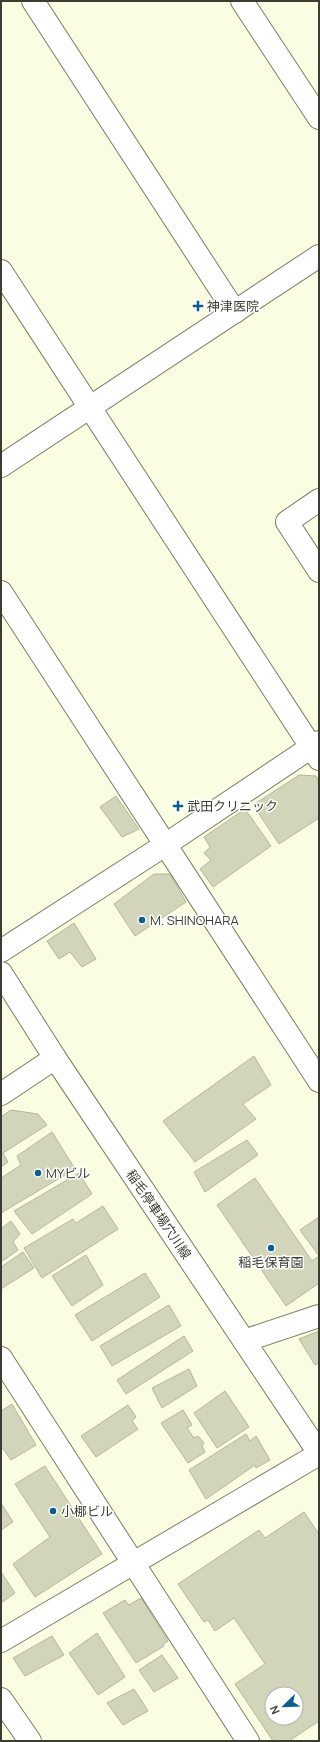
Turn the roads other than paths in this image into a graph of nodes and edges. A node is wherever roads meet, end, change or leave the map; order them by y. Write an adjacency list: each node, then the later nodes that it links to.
1 (33, 1): 6 (street)
2 (242, 1): 3 (street)
3 (319, 118)
4 (319, 256): 6 (street)
5 (1, 271): 7 (street)
6 (235, 312): 7 (street)
7 (90, 407): 8 (street); 12 (street)
8 (1, 466)
9 (319, 500): 10 (street)
10 (319, 571)
11 (1, 592): 13 (street)
12 (316, 749): 13 (street)
13 (165, 845): 14 (street); 17 (street)
14 (1, 951)
15 (1, 973): 16 (street, 稲毛停車場穴川線)
16 (55, 1058): 18 (street); 20 (street, 稲毛停車場穴川線)
17 (319, 1081)
18 (1, 1094)
19 (319, 1316): 20 (street)
20 (244, 1341): 22 (street, 稲毛停車場穴川線)
21 (1, 1358): 23 (street)
22 (319, 1453): 23 (street)
23 (132, 1564): 24 (street); 27 (street)
24 (1, 1641)
25 (1, 1699): 26 (street)
26 (30, 1741)
27 (248, 1741)

